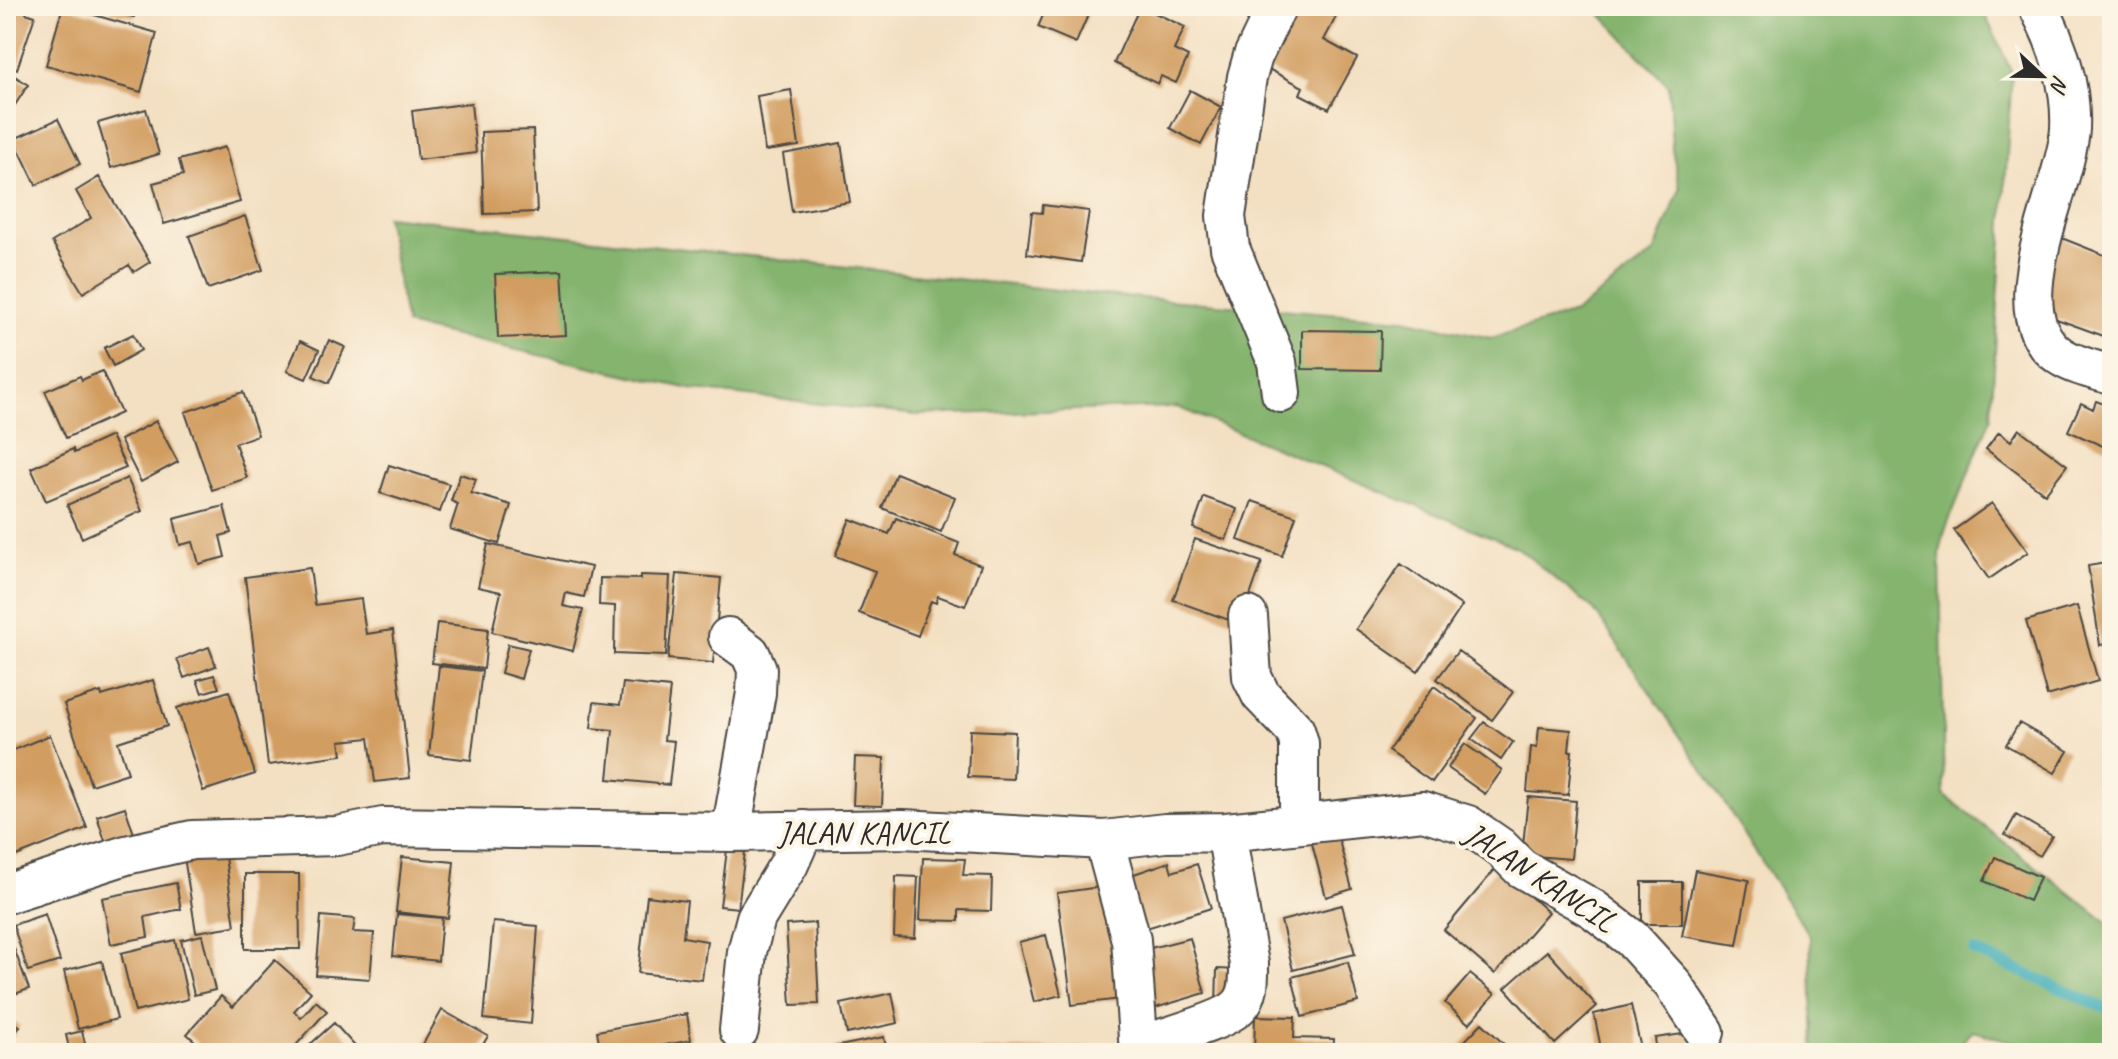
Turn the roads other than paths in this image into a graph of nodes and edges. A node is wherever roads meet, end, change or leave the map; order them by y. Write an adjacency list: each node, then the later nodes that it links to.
1 (1277, 6): 4 (street)
2 (2038, 6): 3 (street)
3 (2112, 375)
4 (1281, 393)
5 (1248, 616): 7 (street)
6 (728, 637): 9 (street)
7 (1299, 823): 10 (street, JALAN KANCIL); 14 (street, JALAN KANCIL)
8 (804, 830): 9 (street, JALAN KANCIL); 11 (street, JALAN KANCIL); 13 (street)
9 (731, 832): 12 (street, JALAN KANCIL)
10 (1226, 832): 11 (street, JALAN KANCIL); 15 (street)
11 (1104, 840): 15 (street)
12 (6, 894)
13 (739, 1030)
14 (1705, 1032)
15 (1139, 1049)

